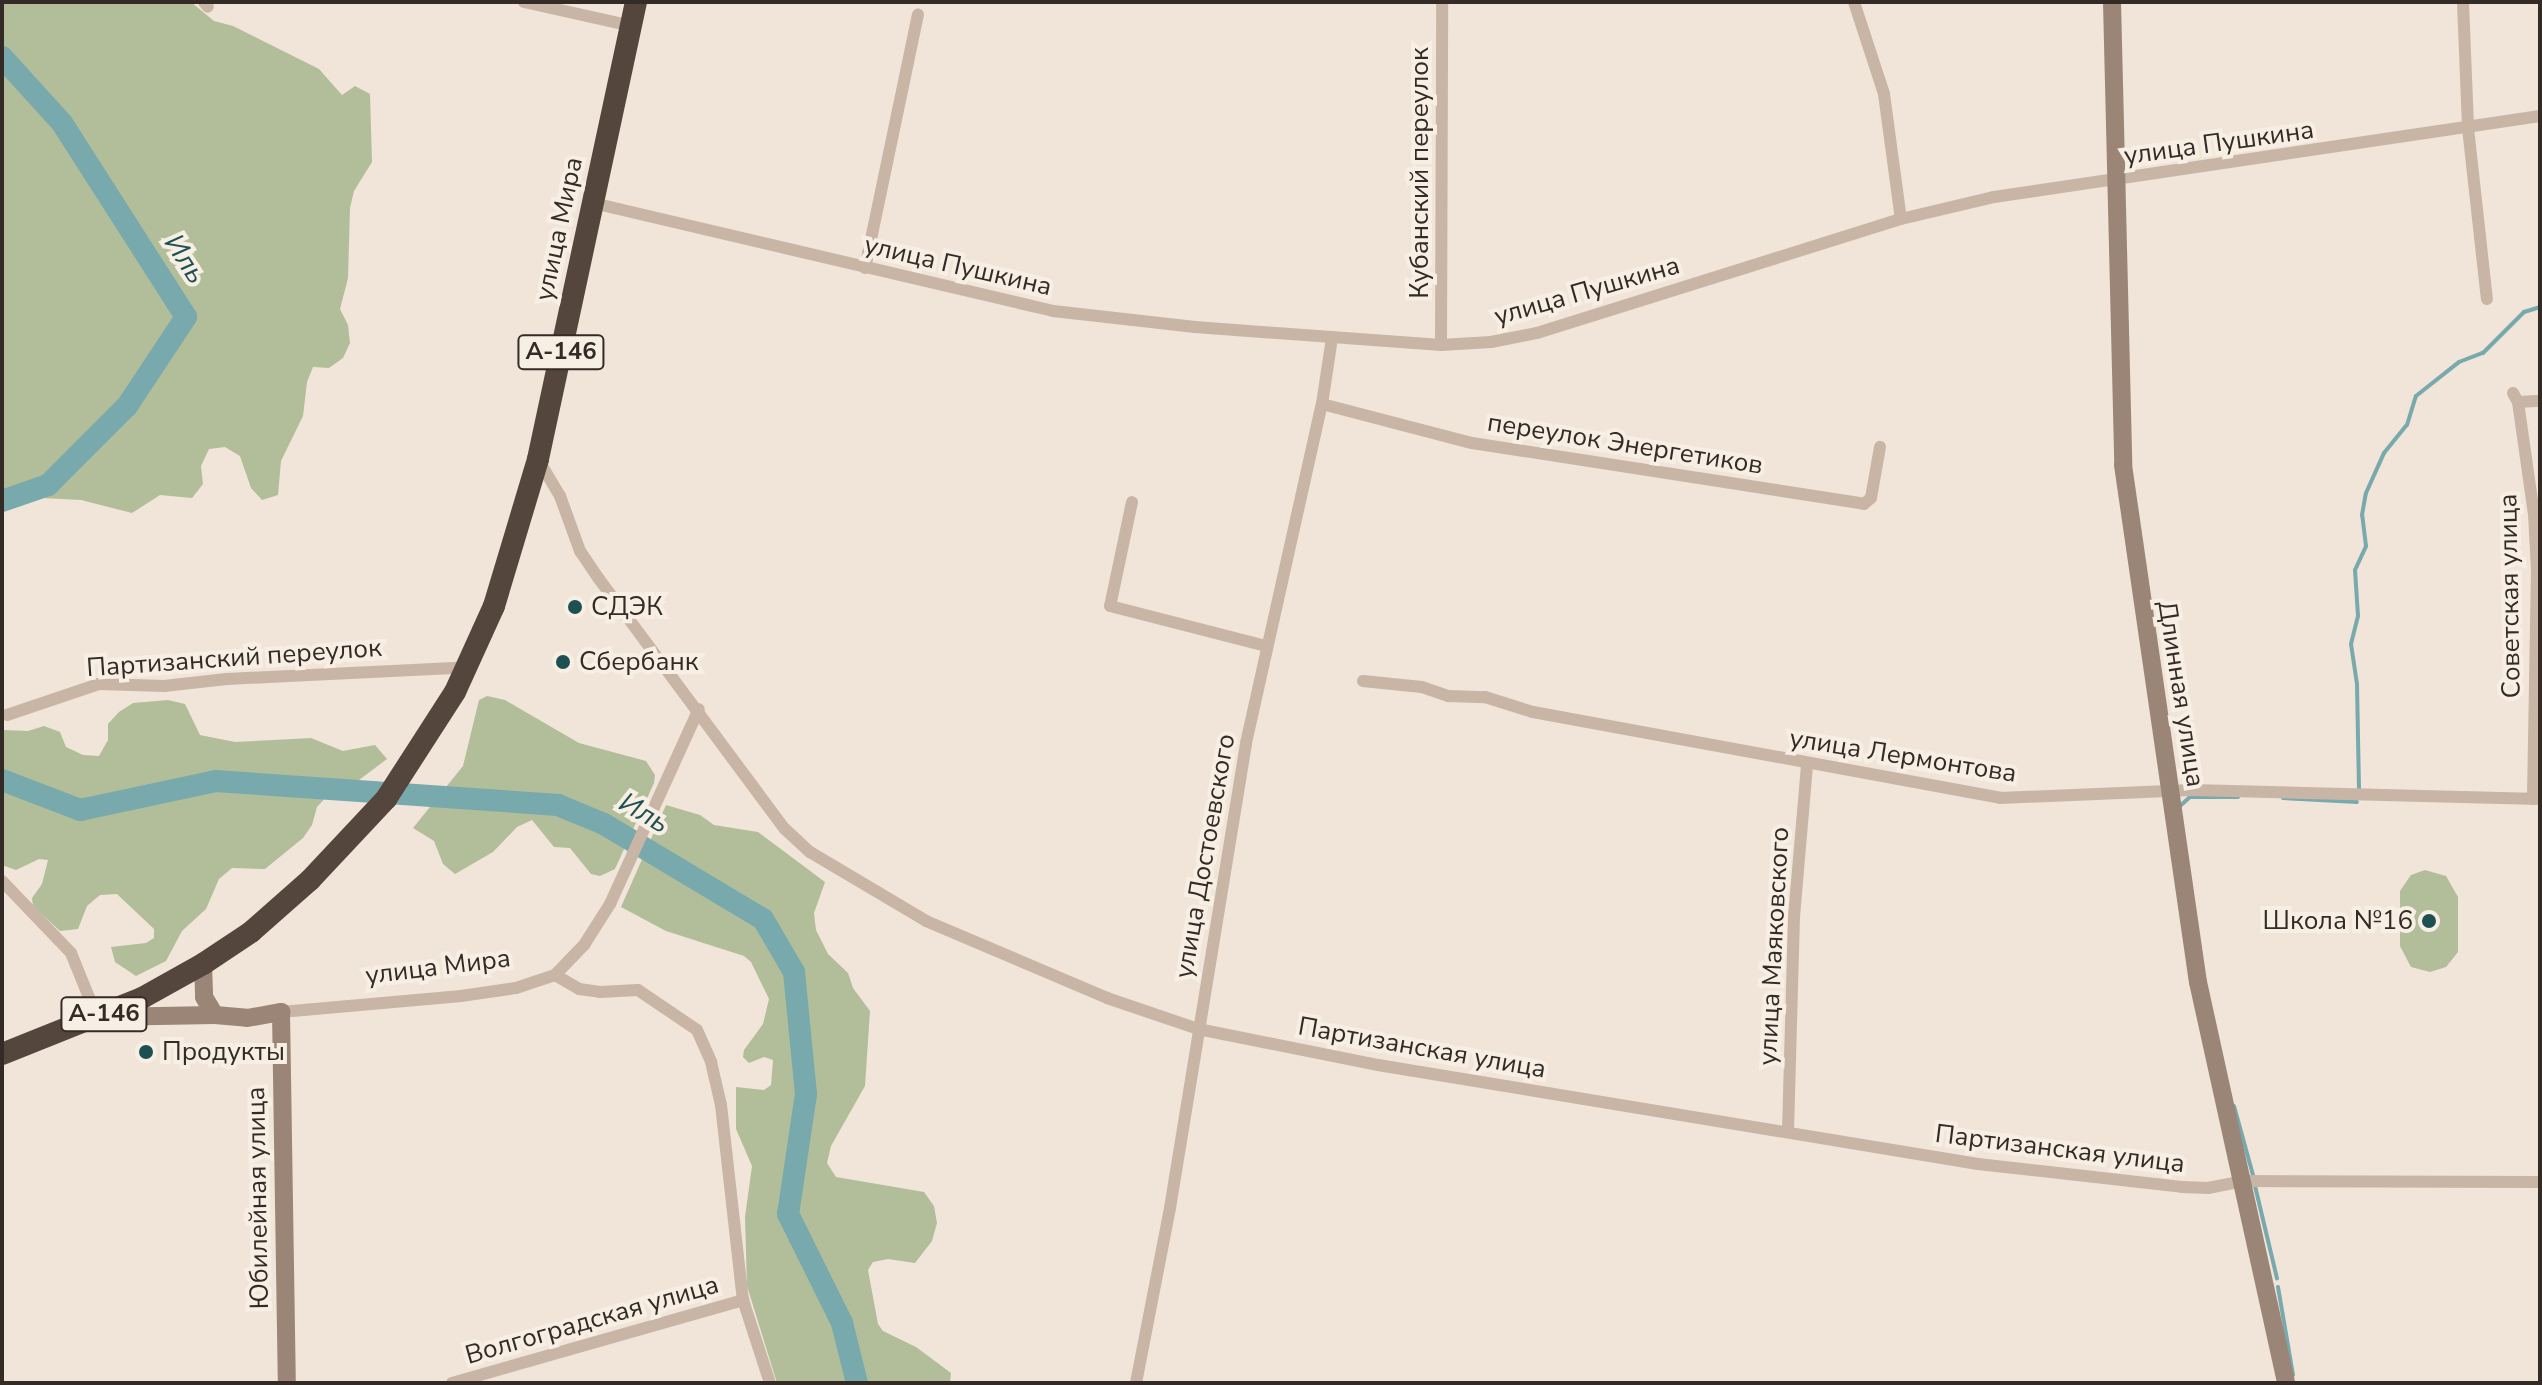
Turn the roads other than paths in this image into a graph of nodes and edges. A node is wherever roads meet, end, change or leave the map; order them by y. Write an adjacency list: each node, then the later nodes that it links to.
1 (524, 2): 8 (street)
2 (636, 2): 8 (highway, улица Мира / А-146)
3 (1442, 2): 17 (street, Кубанский переулок)
4 (1854, 2): 13 (street)
5 (2112, 2): 11 (main road, Длинная улица)
6 (2463, 2): 10 (street)
7 (918, 14): 14 (street)
8 (632, 26): 12 (highway, улица Мира / А-146)
9 (2540, 116): 10 (street, улица Пушкина)
10 (2468, 128): 11 (street, улица Пушкина); 15 (street)
11 (2113, 181): 13 (street, улица Пушкина); 29 (main road, Длинная улица)
12 (593, 203): 14 (street, улица Пушкина); 21 (highway, улица Мира / А-146)
13 (1901, 219): 17 (street, улица Пушкина)
14 (865, 268): 16 (street, улица Пушкина)
15 (2487, 299)
16 (1332, 338): 17 (street, улица Пушкина); 19 (street, улица Достоевского)
17 (1441, 345)
18 (2540, 401): 30 (street, Советская улица)
19 (1322, 404): 20 (street, переулок Энергетиков); 23 (street, улица Достоевского)
20 (1880, 447)
21 (538, 459): 24 (highway, улица Мира / А-146); 26 (street, Партизанская улица)
22 (1132, 502): 23 (street)
23 (1266, 646): 37 (street, улица Достоевского)
24 (469, 667): 27 (street, Партизанский переулок); 32 (highway, улица Мира / А-146)
25 (1363, 681): 28 (street, улица Лермонтова)
26 (699, 709): 33 (street, улица Мира); 37 (street, Партизанская улица)
27 (7, 715)
28 (1807, 765): 29 (street, улица Лермонтова); 39 (street, улица Маяковского)
29 (2170, 791): 30 (street, улица Лермонтова); 40 (main road, Длинная улица)
30 (2536, 799)
31 (2, 881): 36 (street)
32 (203, 964): 35 (main road); 36 (highway, улица Мира / А-146)
33 (555, 975): 34 (street, улица Мира); 42 (street)
34 (281, 1012): 35 (main road, улица Мира); 43 (main road, Юбилейная улица)
35 (215, 1015): 36 (main road, улица Мира)
36 (97, 1017): 38 (highway, улица Мира / А-146)
37 (1198, 1029): 39 (street, Партизанская улица); 46 (street, улица Достоевского)
38 (2, 1054)
39 (1788, 1131): 40 (street, Партизанская улица)
40 (2244, 1181): 41 (street, Партизанская улица); 47 (main road, Длинная улица)
41 (2540, 1182)
42 (743, 1300): 44 (street, Волгоградская улица); 45 (street)
43 (287, 1383)
44 (452, 1383)
45 (770, 1383)
46 (1136, 1383)
47 (2286, 1383)

